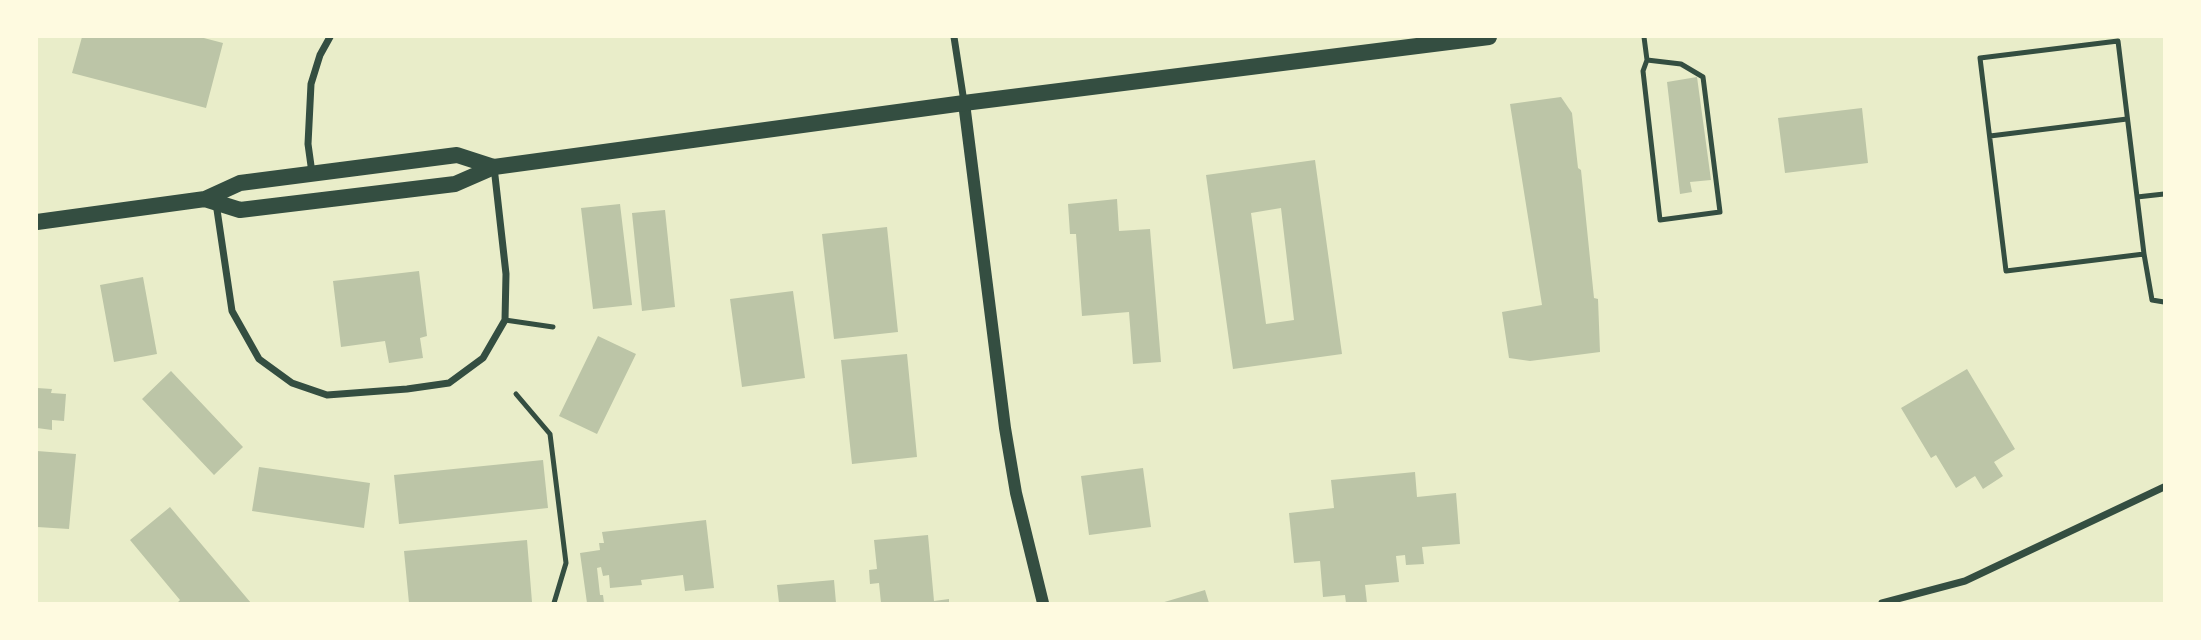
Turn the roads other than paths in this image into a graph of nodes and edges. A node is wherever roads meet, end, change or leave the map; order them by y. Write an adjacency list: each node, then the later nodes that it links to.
1 (330, 37): 11 (street)
2 (954, 37): 7 (street)
3 (1489, 37): 7 (main road)
4 (1644, 37): 6 (lane)
5 (2117, 39): 8 (lane); 9 (lane)
6 (1647, 60): 6 (lane)
7 (964, 103): 10 (main road); 23 (street)
8 (2127, 120): 9 (lane); 13 (lane)
9 (1990, 136): 16 (lane)
10 (494, 167): 11 (main road); 14 (main road); 18 (street)
11 (312, 174): 14 (main road)
12 (2164, 194): 13 (lane)
13 (2137, 197): 16 (lane)
14 (210, 201): 15 (main road); 18 (street)
15 (37, 222)
16 (2144, 254): 17 (lane)
17 (2164, 302)
18 (505, 320): 19 (lane)
19 (553, 327)
20 (516, 394): 22 (lane)
21 (2164, 487): 24 (street)
22 (555, 603)
23 (1043, 603)
24 (1882, 603)

